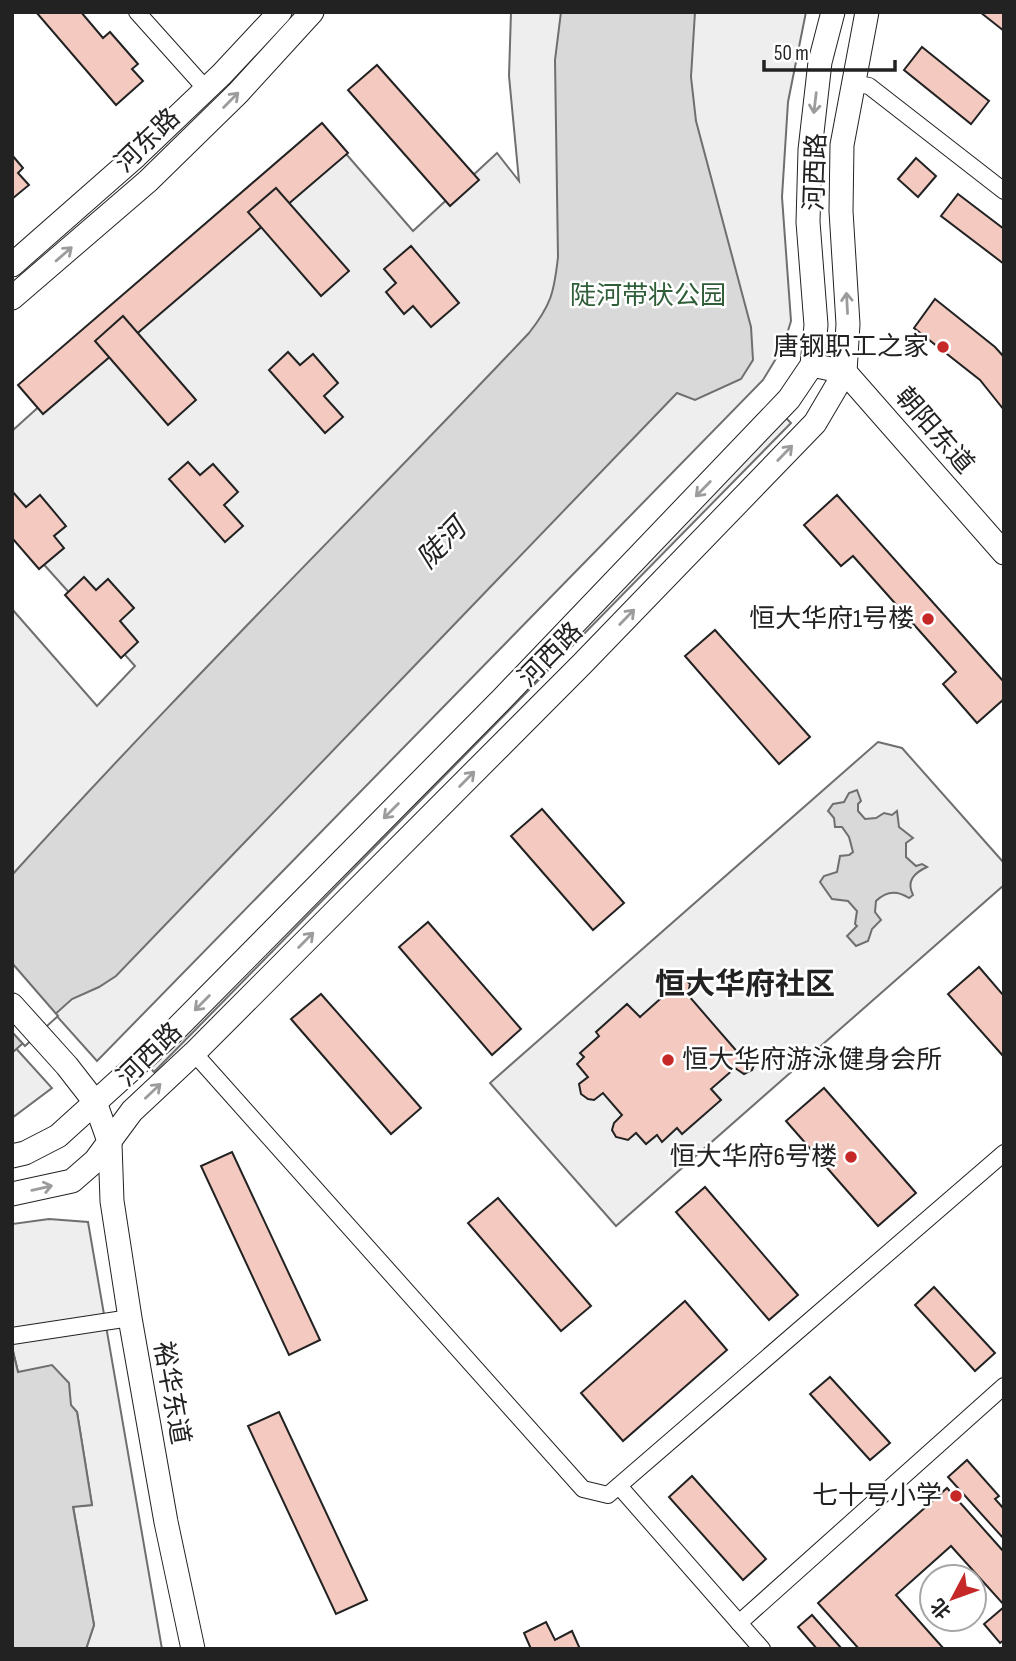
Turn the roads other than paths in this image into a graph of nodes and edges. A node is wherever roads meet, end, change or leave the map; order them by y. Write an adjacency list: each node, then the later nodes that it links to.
1 (137, 12): 7 (street)
2 (281, 12): 7 (main road, 河东路)
3 (312, 12): 10 (main road, 河东路, one-way to 3)
4 (833, 12): 11 (main road, 河西路, one-way to 11)
5 (867, 12): 6 (main road, 河西路)
6 (852, 83): 8 (street); 12 (main road, 河西路, one-way to 6)
7 (206, 89): 9 (main road, 河东路)
8 (1004, 191)
9 (12, 265)
10 (12, 298)
11 (812, 365): 12 (main road); 16 (main road, 河西路, one-way to 16)
12 (845, 372): 13 (main road, 朝阳东道); 15 (main road, 河西路, one-way to 12)
13 (1004, 553)
14 (12, 1005): 16 (main road, 裕华东道)
15 (194, 1053): 17 (main road, 河西路, one-way to 15); 24 (street)
16 (95, 1102): 17 (main road, 裕华东道); 19 (main road, 河西路)
17 (110, 1144): 20 (main road, 河西路, one-way to 17); 21 (main road, 裕华东道)
18 (1004, 1153): 24 (street)
19 (12, 1156)
20 (12, 1194)
21 (130, 1318): 22 (street); 26 (main road, 裕华东道)
22 (12, 1336)
23 (1004, 1386): 25 (street)
24 (619, 1486): 25 (street)
25 (739, 1623): 27 (street)
26 (193, 1649)
27 (762, 1649)

